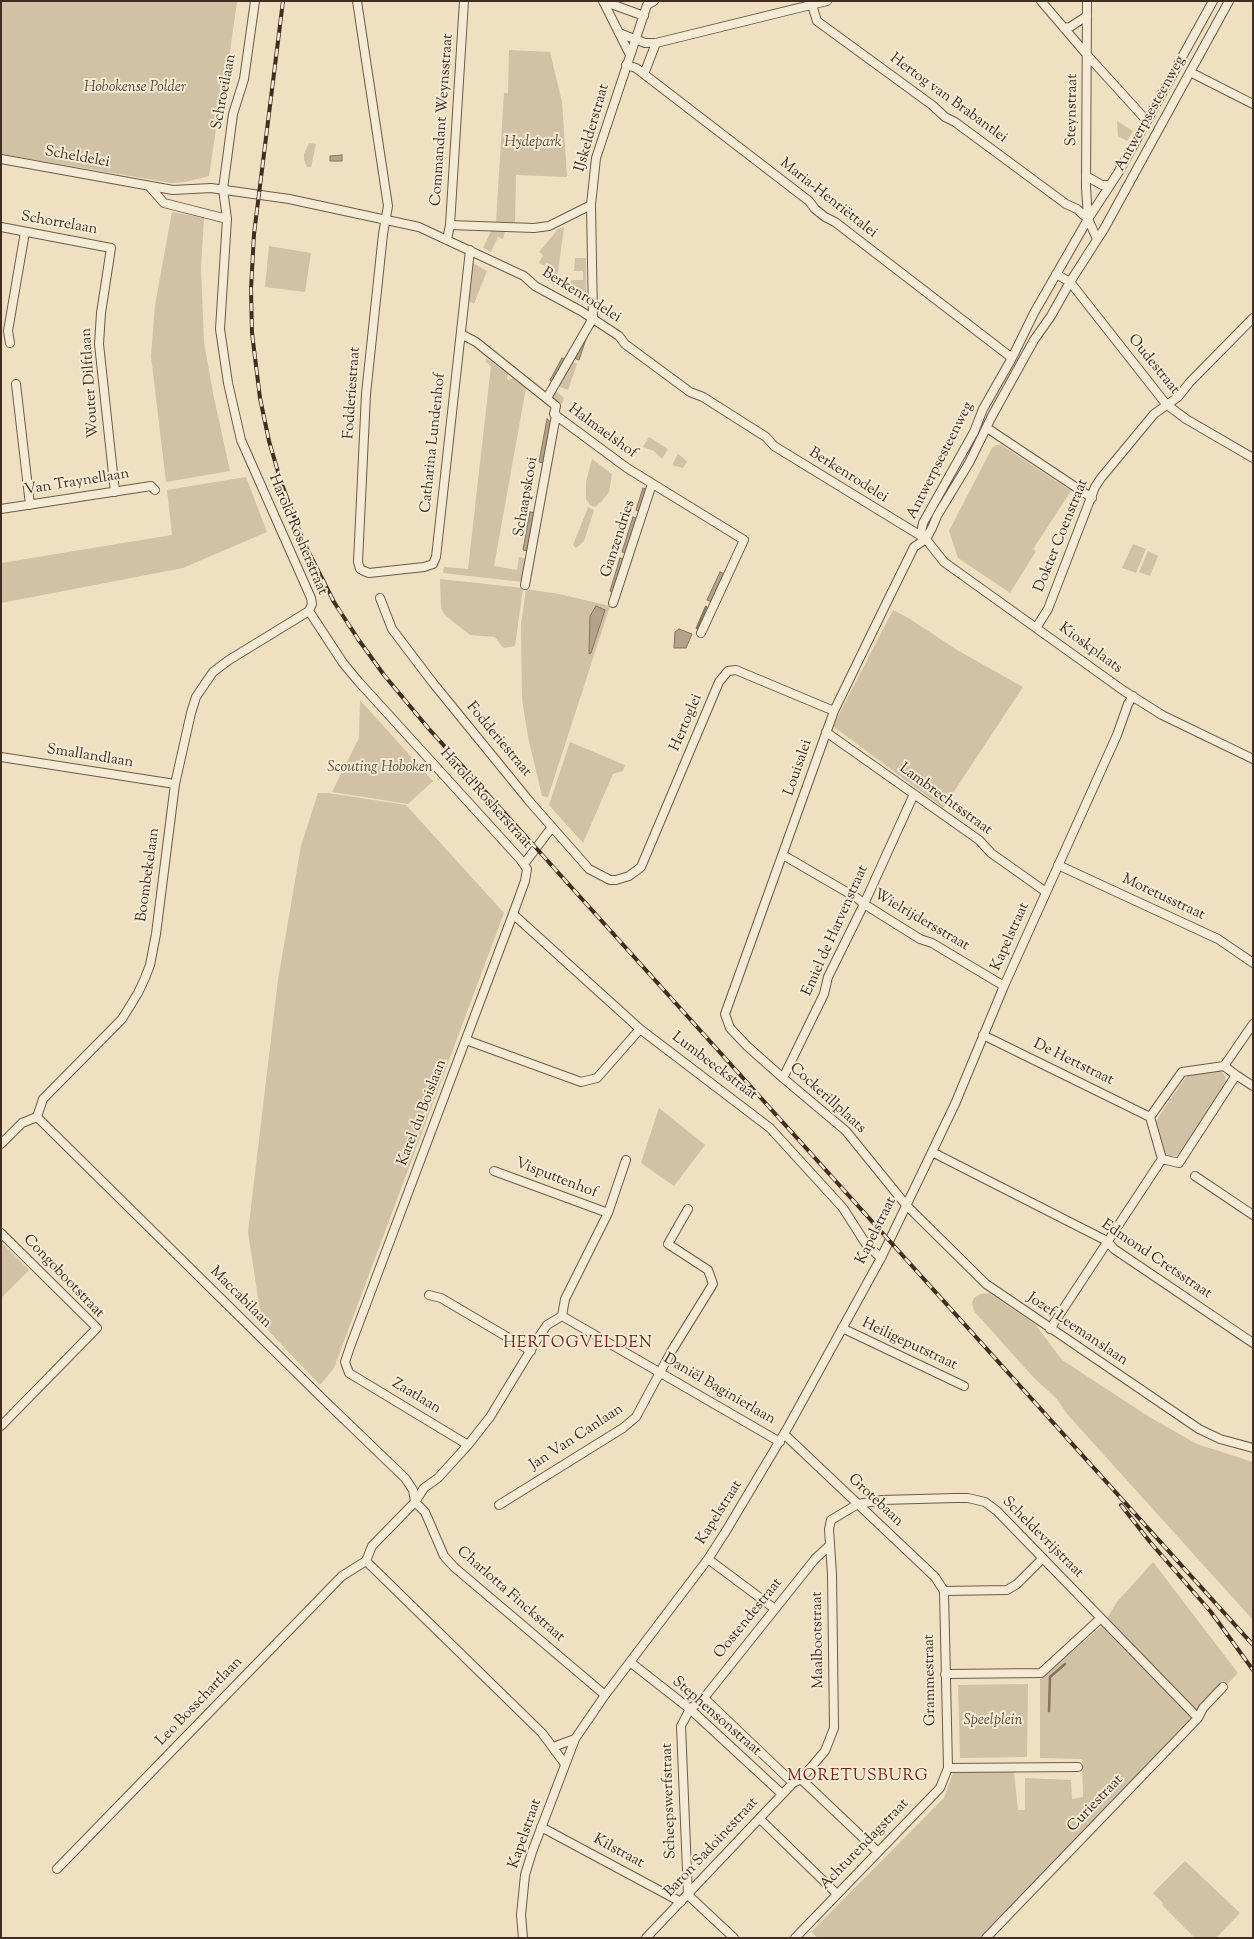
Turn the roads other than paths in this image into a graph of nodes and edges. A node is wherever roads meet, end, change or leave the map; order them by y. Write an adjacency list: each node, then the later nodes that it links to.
1 (254, 1): 29 (street, Schroeilaan)
2 (357, 1): 34 (street, Fodderiestraat)
3 (464, 1): 36 (street, Commandant Weynsstraat)
4 (603, 1): 12 (street); 15 (street)
5 (654, 1): 12 (street, IJskelderstraat)
6 (827, 1): 11 (street)
7 (1041, 1): 14 (street)
8 (1087, 1): 13 (street, Steynstraat)
9 (1213, 1): 24 (street, Antwerpsesteenweg)
10 (1228, 1): 21 (street, Antwerpsesteenweg)
11 (812, 5): 17 (street); 32 (street, Hertog van Brabantlei)
12 (644, 16): 16 (street, IJskelderstraat)
13 (1087, 16): 14 (street); 19 (street, Steynstraat)
14 (1064, 28): 19 (street)
15 (619, 34): 16 (street); 18 (street)
16 (635, 40): 17 (street); 18 (street, IJskelderstraat)
17 (656, 43): 22 (street)
18 (630, 56): 20 (street, IJskelderstraat)
19 (1088, 56): 24 (street); 26 (street, Steynstraat)
20 (626, 65): 22 (street, Maria-Henriëttalei); 31 (street, IJskelderstraat)
21 (1190, 72): 23 (street); 39 (street, Antwerpsesteenweg)
22 (644, 74): 49 (street, Maria-Henriëttalei)
23 (1253, 104)
24 (1147, 121): 27 (street, Antwerpsesteenweg)
25 (1, 159): 28 (street, Scheldelei)
26 (1086, 176): 27 (street); 30 (street, Steynstraat)
27 (1109, 185): 35 (street, Antwerpsesteenweg)
28 (149, 186): 29 (street, Scheldelei); 33 (street)
29 (223, 189): 33 (street, Harold Rosherstraat); 34 (street, Berkenrodelei)
30 (1086, 199): 32 (street); 35 (street, Steynstraat)
31 (591, 205): 36 (street); 45 (street, IJskelderstraat)
32 (1077, 209): 35 (street, Hertog van Brabantlei)
33 (227, 219): 67 (street, Harold Rosherstraat)
34 (386, 219): 40 (street, Berkenrodelei); 63 (street, Fodderiestraat)
35 (1088, 219): 39 (street); 43 (street, Antwerpsesteenweg)
36 (450, 224): 40 (street, Commandant Weynsstraat)
37 (1, 227): 38 (street, Schorrelaan)
38 (26, 232): 41 (street, Schorrelaan); 48 (street)
39 (1097, 239): 44 (street, Antwerpsesteenweg)
40 (447, 240): 42 (street, Berkenrodelei)
41 (111, 248): 58 (street, Wouter Dilftlaan)
42 (470, 250): 45 (street, Berkenrodelei); 47 (street, Catharina Lundenhof)
43 (1056, 274): 44 (street); 49 (street, Antwerpsesteenweg)
44 (1070, 282): 52 (street, Oudestraat); 54 (street, Antwerpsesteenweg)
45 (593, 318): 51 (street); 62 (street, Berkenrodelei)
46 (1253, 318): 52 (street, Dokter Coenstraat)
47 (461, 334): 51 (street, Halmaelshof); 63 (street, Catharina Lundenhof)
48 (10, 343)
49 (1012, 358): 62 (street, Antwerpsesteenweg)
50 (16, 384): 60 (street)
51 (547, 398): 53 (street, Halmaelshof)
52 (1166, 404): 55 (street, Oudestraat); 59 (street, Dokter Coenstraat)
53 (556, 415): 56 (street, Halmaelshof); 64 (street, Schaapskooi)
54 (987, 428): 59 (street); 62 (street, Antwerpsesteenweg)
55 (1253, 458)
56 (652, 484): 66 (street, Ganzendries); 69 (street, Halmaelshof)
57 (155, 490): 58 (street, Van Traynellaan)
58 (115, 492): 60 (street, Van Traynellaan)
59 (1092, 498): 68 (street, Dokter Coenstraat)
60 (30, 505): 61 (street, Van Traynellaan)
61 (1, 509)
62 (926, 539): 68 (street, Kioskplaats); 71 (street, Louisalei)
63 (360, 569)
64 (525, 585)
65 (380, 598): 77 (street, Fodderiestraat)
66 (613, 603)
67 (309, 612): 75 (street, Boombekelaan); 79 (street, Harold Rosherstraat)
68 (1036, 628): 70 (street, Kioskplaats)
69 (701, 633)
70 (1133, 696): 74 (street, Kioskplaats); 80 (street, Kapelstraat)
71 (834, 711): 72 (street, Louisalei); 81 (street, Hertoglei)
72 (826, 732): 76 (street, Lambrechtsstraat); 78 (street, Louisalei)
73 (1, 757): 75 (street, Smallandlaan)
74 (1253, 759)
75 (175, 784): 96 (street, Boombekelaan)
76 (914, 794): 82 (street, Lambrechtsstraat); 83 (street, Emiel de Harvenstraat)
77 (552, 827): 79 (street); 81 (street, Fodderiestraat)
78 (783, 855): 83 (street, Wielrijdersstraat); 87 (street, Louisalei)
79 (524, 864): 84 (street, Karel du Boislaan)
80 (1058, 865): 82 (street, Kapelstraat); 85 (street, Moretusstraat)
81 (616, 880)
82 (1046, 892): 86 (street, Kapelstraat)
83 (864, 904): 86 (street, Wielrijdersstraat); 94 (street, Emiel de Harvenstraat)
84 (513, 914): 89 (street, Lumbeeckstraat); 91 (street, Karel du Boislaan)
85 (1253, 963)
86 (1004, 986): 90 (street, Kapelstraat)
87 (725, 1019): 94 (street, Cockerillplaats)
88 (1253, 1024): 92 (street)
89 (640, 1029): 91 (street); 110 (street, Lumbeeckstraat)
90 (983, 1035): 97 (street, De Hertstraat); 99 (street, Kapelstraat)
91 (466, 1040): 117 (street, Karel du Boislaan)
92 (1224, 1066): 93 (street); 97 (street)
93 (1236, 1075): 95 (street); 100 (street)
94 (782, 1078): 104 (street, Cockerillplaats)
95 (1253, 1086)
96 (37, 1117): 98 (street); 125 (street, Maccabilaan)
97 (1150, 1117): 100 (street)
98 (1, 1144)
99 (932, 1152): 104 (street, Kapelstraat); 109 (street, Edmond Cretsstraat)
100 (1162, 1159): 109 (street)
101 (626, 1160): 106 (street)
102 (494, 1171): 106 (street, Visputtenhof)
103 (1195, 1176): 107 (street)
104 (906, 1205): 110 (street, Kapelstraat); 114 (street, Jozef Leemanslaan)
105 (688, 1210): 118 (street, Jan Van Canlaan)
106 (608, 1214): 112 (street)
107 (1253, 1215)
108 (1, 1234): 120 (street, Congobootstraat)
109 (1107, 1241): 114 (street); 115 (street, Edmond Cretsstraat)
110 (881, 1258): 113 (street, Kapelstraat)
111 (429, 1295): 116 (street)
112 (562, 1316): 116 (street); 118 (street, Daniël Baginierlaan)
113 (842, 1328): 119 (street, Heiligeputstraat); 121 (street, Kapelstraat)
114 (1050, 1329): 124 (street, Jozef Leemanslaan)
115 (1253, 1343)
116 (531, 1351): 123 (street)
117 (349, 1373): 123 (street, Zaatlaan)
118 (661, 1373): 122 (street, Daniël Baginierlaan); 127 (street, Jan Van Canlaan)
119 (964, 1386)
120 (1, 1426)
121 (784, 1434): 122 (street, Kapelstraat); 126 (street, Grotebaan)
122 (780, 1442): 130 (street, Kapelstraat)
123 (468, 1445): 125 (street)
124 (1253, 1448)
125 (414, 1502): 131 (street); 138 (street, Charlotta Finckstraat)
126 (858, 1504): 128 (street, Maalbootstraat); 129 (street, Scheldevrijstraat); 132 (street, Grotebaan)
127 (499, 1505)
128 (830, 1545): 133 (street, Oostendestraat); 147 (street, Maalbootstraat)
129 (1043, 1558): 132 (street); 134 (street, Scheldevrijstraat)
130 (708, 1559): 133 (street); 135 (street, Kapelstraat)
131 (366, 1561): 143 (street); 153 (street, Leo Bosschartlaan)
132 (944, 1591): 136 (street, Grammestraat)
133 (775, 1608): 139 (street, Oostendestraat)
134 (1101, 1618): 136 (street); 141 (street, Scheldevrijstraat)
135 (630, 1662): 138 (street, Kapelstraat); 140 (street, Stephensonstraat)
136 (944, 1674): 146 (street, Grammestraat)
137 (1223, 1687): 141 (street, Curiestraat)
138 (605, 1695): 142 (street, Kapelstraat)
139 (704, 1698): 140 (street, Oostendestraat); 148 (street, Stephensonstraat)
140 (690, 1709): 149 (street, Stephensonstraat); 155 (street, Scheepswerfstraat)
141 (1198, 1718): 161 (street, Curiestraat)
142 (575, 1739): 143 (street); 144 (street, Kapelstraat)
143 (553, 1747): 144 (street)
144 (565, 1764): 151 (street, Kapelstraat)
145 (1078, 1767): 146 (street)
146 (948, 1768): 152 (street, Achturendagstraat)
147 (801, 1779): 148 (street, Baron Sadoinestraat); 152 (street)
148 (793, 1783): 149 (street, Baron Sadoinestraat)
149 (782, 1794): 150 (street, Baron Sadoinestraat)
150 (760, 1819): 154 (street); 155 (street, Baron Sadoinestraat)
151 (542, 1827): 156 (street, Kilstraat); 157 (street, Kapelstraat)
152 (878, 1852): 154 (street, Achturendagstraat)
153 (57, 1869)
154 (837, 1894): 160 (street, Achturendagstraat)
155 (688, 1895): 156 (street, Baron Sadoinestraat); 159 (street)
156 (681, 1902): 158 (street, Baron Sadoinestraat)
157 (523, 1938)
158 (646, 1938)
159 (734, 1938)
160 (795, 1938)
161 (986, 1938)

